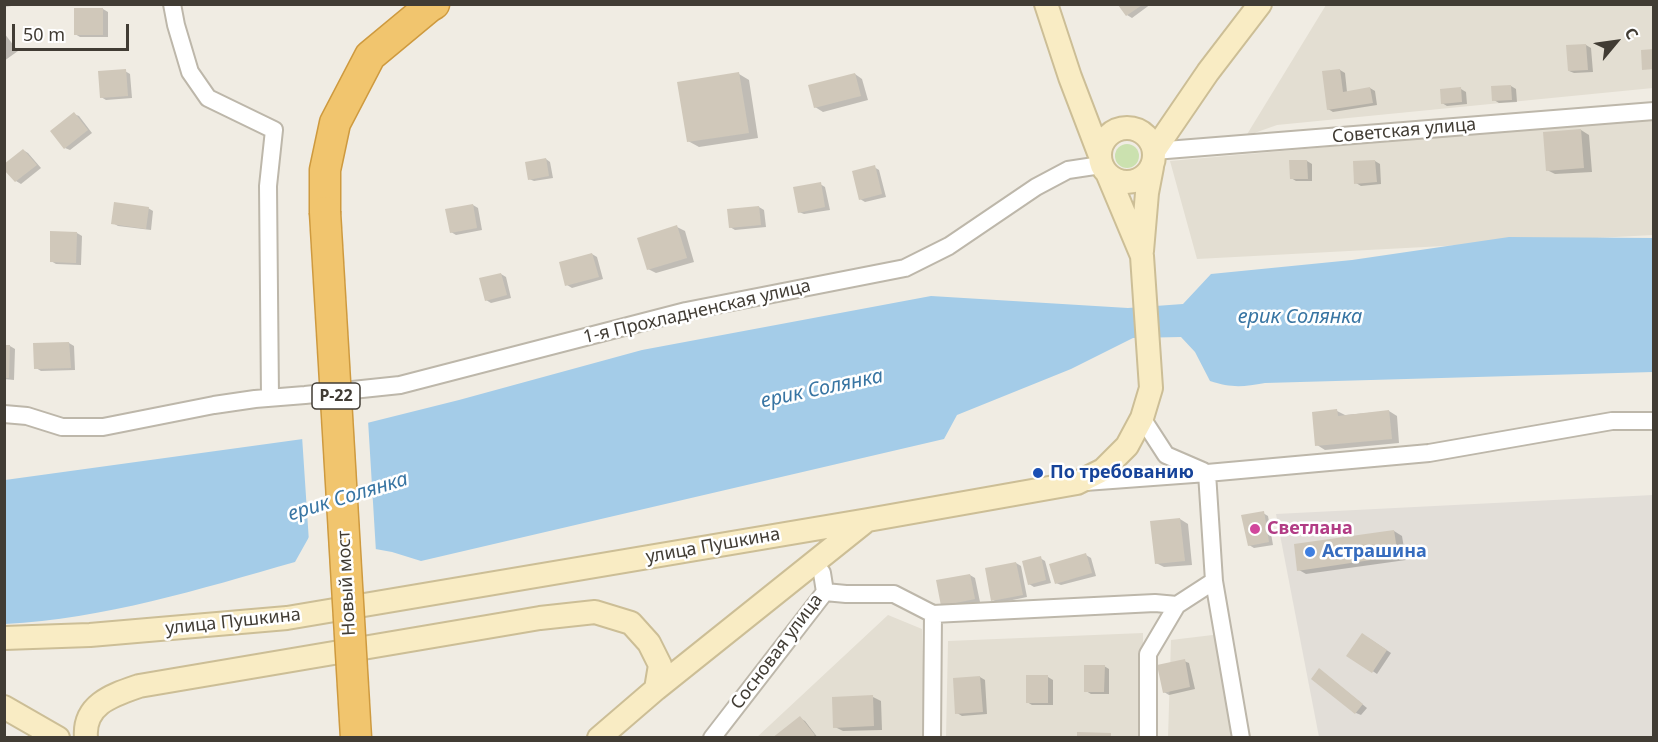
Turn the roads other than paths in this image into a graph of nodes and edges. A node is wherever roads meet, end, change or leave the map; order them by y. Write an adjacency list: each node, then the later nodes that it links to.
1 (172, 4): 9 (street)
2 (434, 4): 26 (highway, Новый мост / Р-22, bridge)
3 (1046, 4): 7 (main road, улица Пушкина)
4 (1260, 4): 6 (main road)
5 (1653, 111): 6 (street, Советская улица)
6 (1153, 159): 7 (main road); 7 (main road); 8 (main road)
7 (1103, 164): 8 (main road, улица Пушкина); 9 (street, 1-я Прохладненская улица)
8 (1142, 256): 11 (main road, улица Пушкина)
9 (270, 398): 10 (street, 1-я Прохладненская улица)
10 (4, 414)
11 (1142, 418): 13 (street); 14 (main road, улица Пушкина)
12 (1653, 422): 13 (street)
13 (1207, 473): 14 (street); 17 (street)
14 (1077, 483): 15 (main road, улица Пушкина)
15 (868, 520): 16 (main road); 21 (main road, улица Пушкина)
16 (814, 562): 18 (street, Сосновая улица); 22 (main road)
17 (1214, 581): 19 (street); 31 (street)
18 (825, 592): 20 (street); 28 (street, Сосновая улица)
19 (1177, 605): 20 (street); 30 (street)
20 (933, 614): 29 (street)
21 (4, 639)
22 (656, 689): 25 (main road); 27 (main road)
23 (4, 707): 24 (main road)
24 (58, 738)
25 (86, 738)
26 (356, 738)
27 (599, 738)
28 (712, 738)
29 (932, 738)
30 (1148, 738)
31 (1241, 738)

